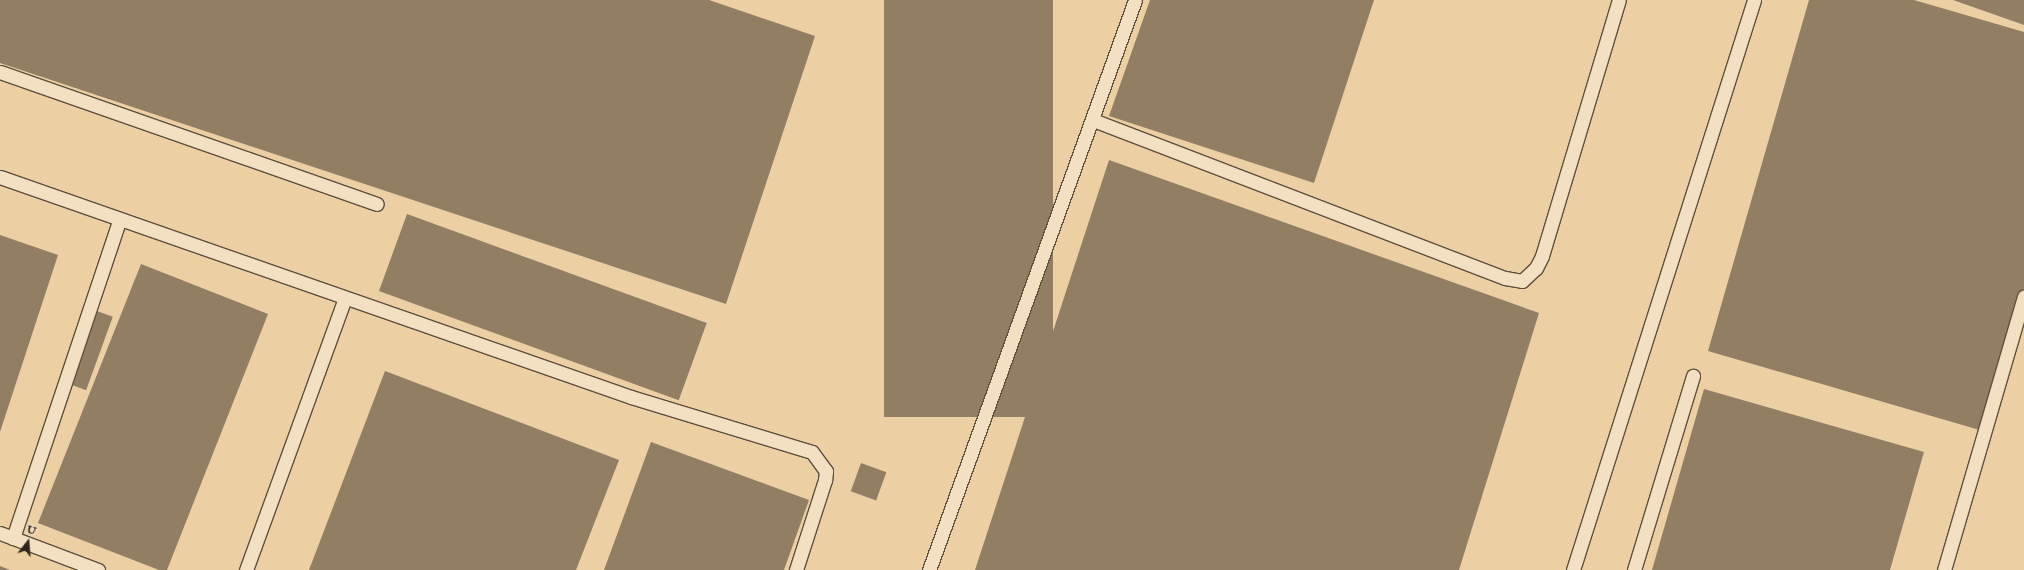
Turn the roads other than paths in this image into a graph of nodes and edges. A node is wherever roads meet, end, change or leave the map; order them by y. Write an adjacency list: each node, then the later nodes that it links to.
1 (1135, 0): 5 (lane)
2 (1619, 0): 5 (lane)
3 (1754, 0): 18 (lane)
4 (0, 72): 7 (lane)
5 (1093, 120): 17 (lane)
6 (0, 177): 8 (lane)
7 (377, 204)
8 (120, 219): 10 (lane); 13 (lane)
9 (2024, 296): 20 (lane)
10 (345, 298): 15 (lane); 16 (lane)
11 (1693, 376): 19 (lane)
12 (0, 533): 13 (lane)
13 (13, 538): 14 (lane)
14 (98, 570)
15 (246, 570)
16 (796, 570)
17 (929, 570)
18 (1573, 570)
19 (1634, 570)
20 (1944, 570)

